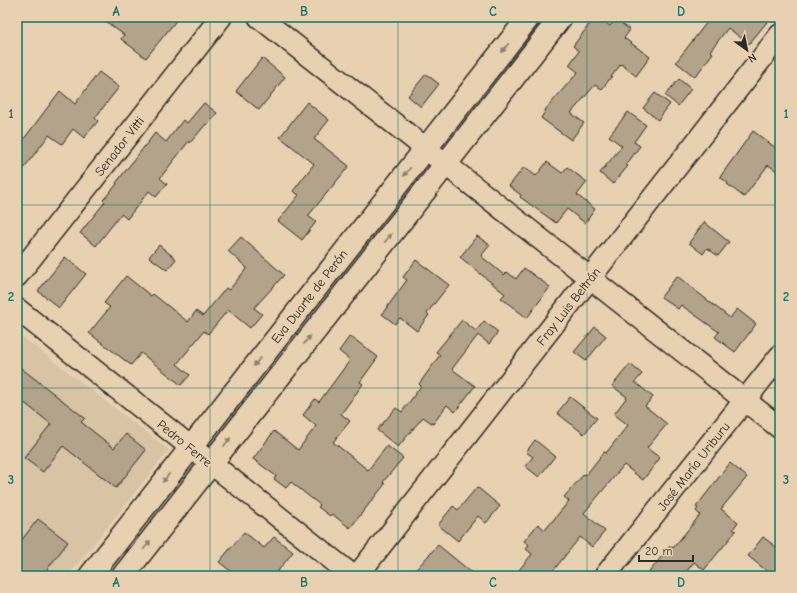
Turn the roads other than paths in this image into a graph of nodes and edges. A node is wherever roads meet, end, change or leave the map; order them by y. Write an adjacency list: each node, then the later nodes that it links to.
1 (221, 17): 8 (street, Senador Vitti)
2 (260, 17): 6 (street)
3 (529, 17): 6 (street, Eva Duarte de Perón, one-way to 6)
4 (561, 17): 7 (street, Eva Duarte de Perón)
5 (780, 35): 9 (street, Fray Luis Beltrán)
6 (426, 148): 7 (street); 14 (street, Eva Duarte de Perón, one-way to 14)
7 (446, 165): 9 (street); 15 (street, Eva Duarte de Perón, one-way to 7)
8 (17, 276)
9 (590, 278): 12 (street); 19 (street, Fray Luis Beltrán)
10 (17, 310): 14 (street, Pedro Ferre)
11 (780, 356): 12 (street, José María Uriburu)
12 (745, 400): 13 (street); 20 (street, José María Uriburu)
13 (780, 428)
14 (190, 447): 15 (street, Pedro Ferre); 16 (street, Eva Duarte de Perón, one-way to 16)
15 (210, 463): 17 (street, Eva Duarte de Perón, one-way to 15); 18 (street, Pedro Ferre)
16 (90, 576)
17 (123, 576)
18 (353, 576)
19 (357, 576)
20 (605, 576)

